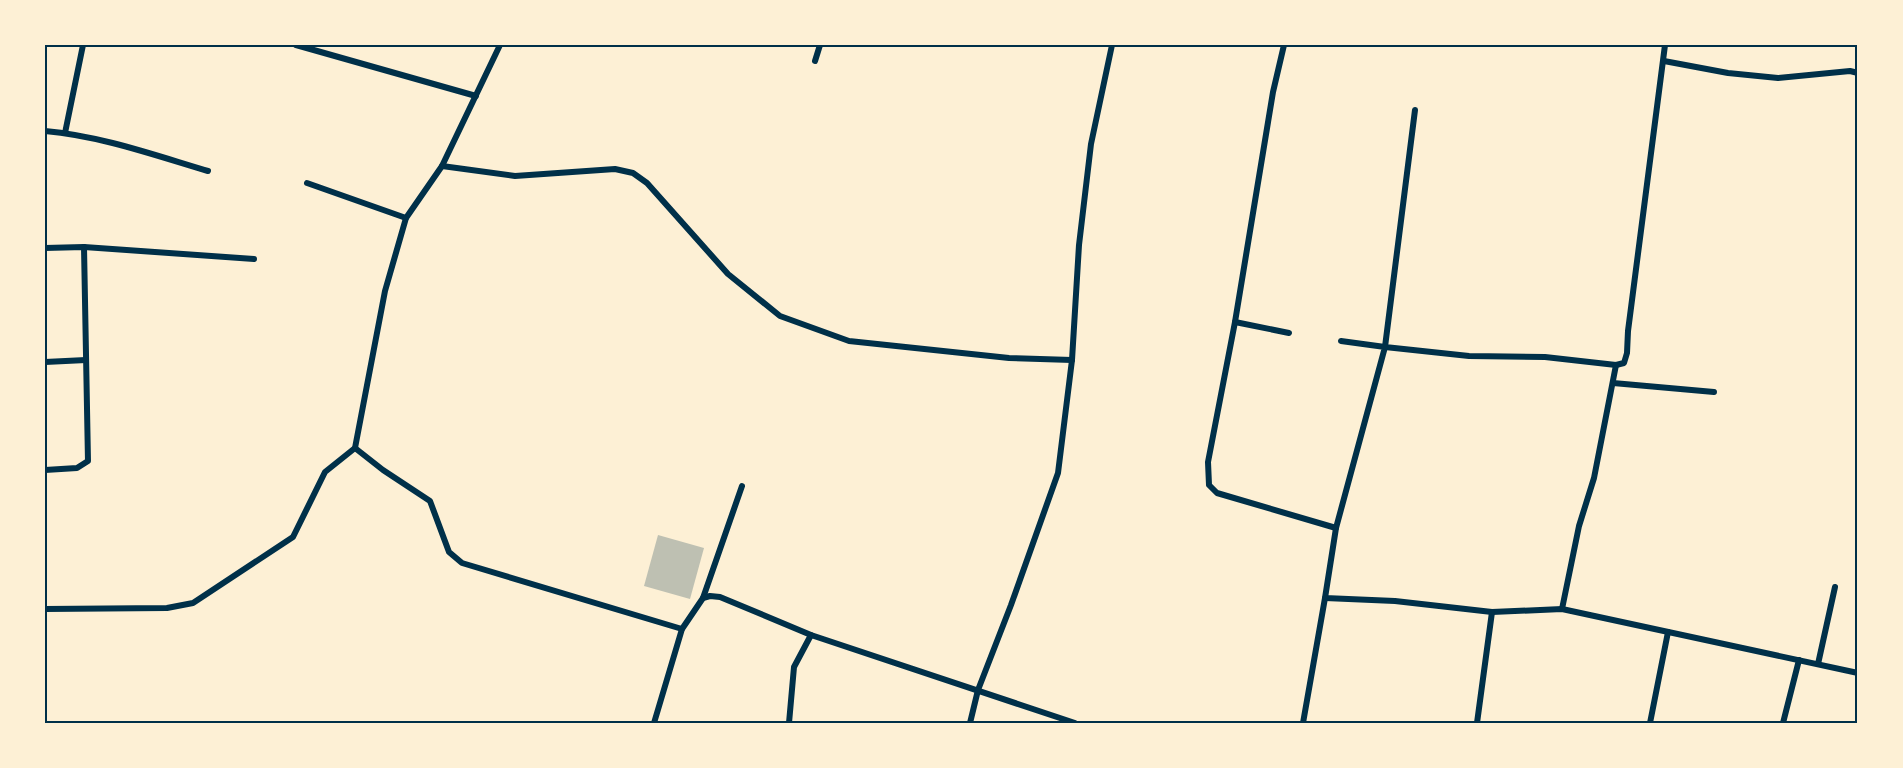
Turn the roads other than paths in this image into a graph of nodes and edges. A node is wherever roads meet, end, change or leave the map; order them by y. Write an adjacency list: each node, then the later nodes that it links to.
1 (84, 45): 14 (street)
2 (296, 45): 11 (street)
3 (500, 45): 11 (street)
4 (820, 45): 8 (street)
5 (1112, 45): 27 (street)
6 (1284, 45): 22 (street)
7 (1665, 45): 9 (street)
8 (815, 61)
9 (1664, 61): 10 (street); 29 (street)
10 (1858, 73)
11 (476, 96): 15 (street)
12 (1415, 110): 25 (street)
13 (45, 131): 14 (street)
14 (65, 133): 16 (street)
15 (442, 166): 18 (street); 27 (street)
16 (208, 171)
17 (307, 183): 18 (street)
18 (406, 218): 32 (street)
19 (84, 247): 20 (street); 21 (street); 26 (street)
20 (45, 248)
21 (254, 259)
22 (1235, 322): 23 (street); 35 (street)
23 (1289, 333)
24 (1341, 340): 25 (street)
25 (1385, 346): 29 (street); 35 (street)
26 (86, 360): 28 (street); 33 (street)
27 (1072, 360): 48 (street)
28 (45, 362)
29 (1616, 365): 30 (street)
30 (1613, 383): 31 (street); 40 (street)
31 (1714, 392)
32 (355, 448): 39 (street); 42 (street)
33 (45, 470)
34 (742, 486): 37 (street)
35 (1336, 528): 38 (street)
36 (1835, 587): 46 (street)
37 (703, 598): 42 (street); 44 (street)
38 (1325, 598): 41 (street); 53 (street)
39 (45, 609)
40 (1562, 609): 41 (street); 43 (street)
41 (1492, 612): 54 (street)
42 (682, 629): 49 (street)
43 (1668, 632): 45 (street); 55 (street)
44 (810, 635): 48 (street); 50 (street)
45 (1799, 660): 46 (street); 56 (street)
46 (1818, 664): 47 (street)
47 (1858, 672)
48 (978, 690): 51 (street); 52 (street)
49 (654, 723)
50 (789, 723)
51 (970, 723)
52 (1075, 723)
53 (1303, 723)
54 (1477, 723)
55 (1650, 723)
56 (1783, 723)

